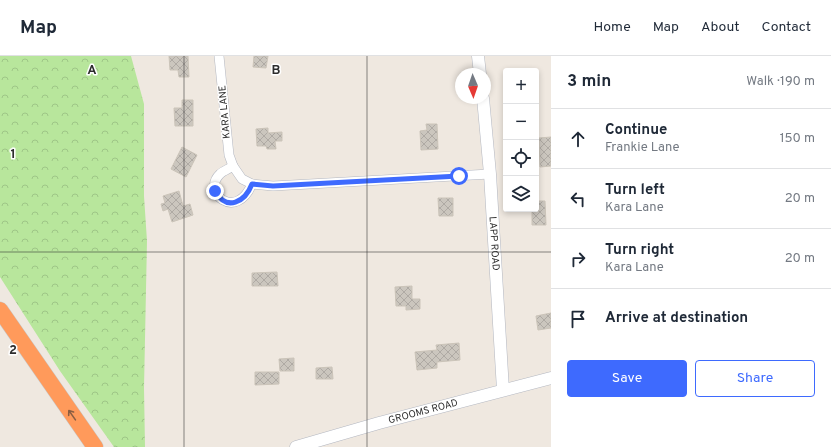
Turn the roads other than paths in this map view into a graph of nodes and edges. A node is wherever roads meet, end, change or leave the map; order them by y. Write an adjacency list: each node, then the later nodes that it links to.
1 (220, 56): 5 (street, KARA LANE)
2 (478, 56): 3 (street)
3 (479, 68)
4 (483, 104): 6 (street, LAPP ROAD)
5 (233, 166): 7 (street, KARA LANE); 7 (street)
6 (490, 174): 7 (street); 10 (street, LAPP ROAD)
7 (252, 184)
8 (0, 310): 11 (highway, one-way to 8)
9 (551, 378): 10 (street, GROOMS ROAD)
10 (503, 390): 12 (street, GROOMS ROAD)
11 (95, 447)
12 (296, 447)

